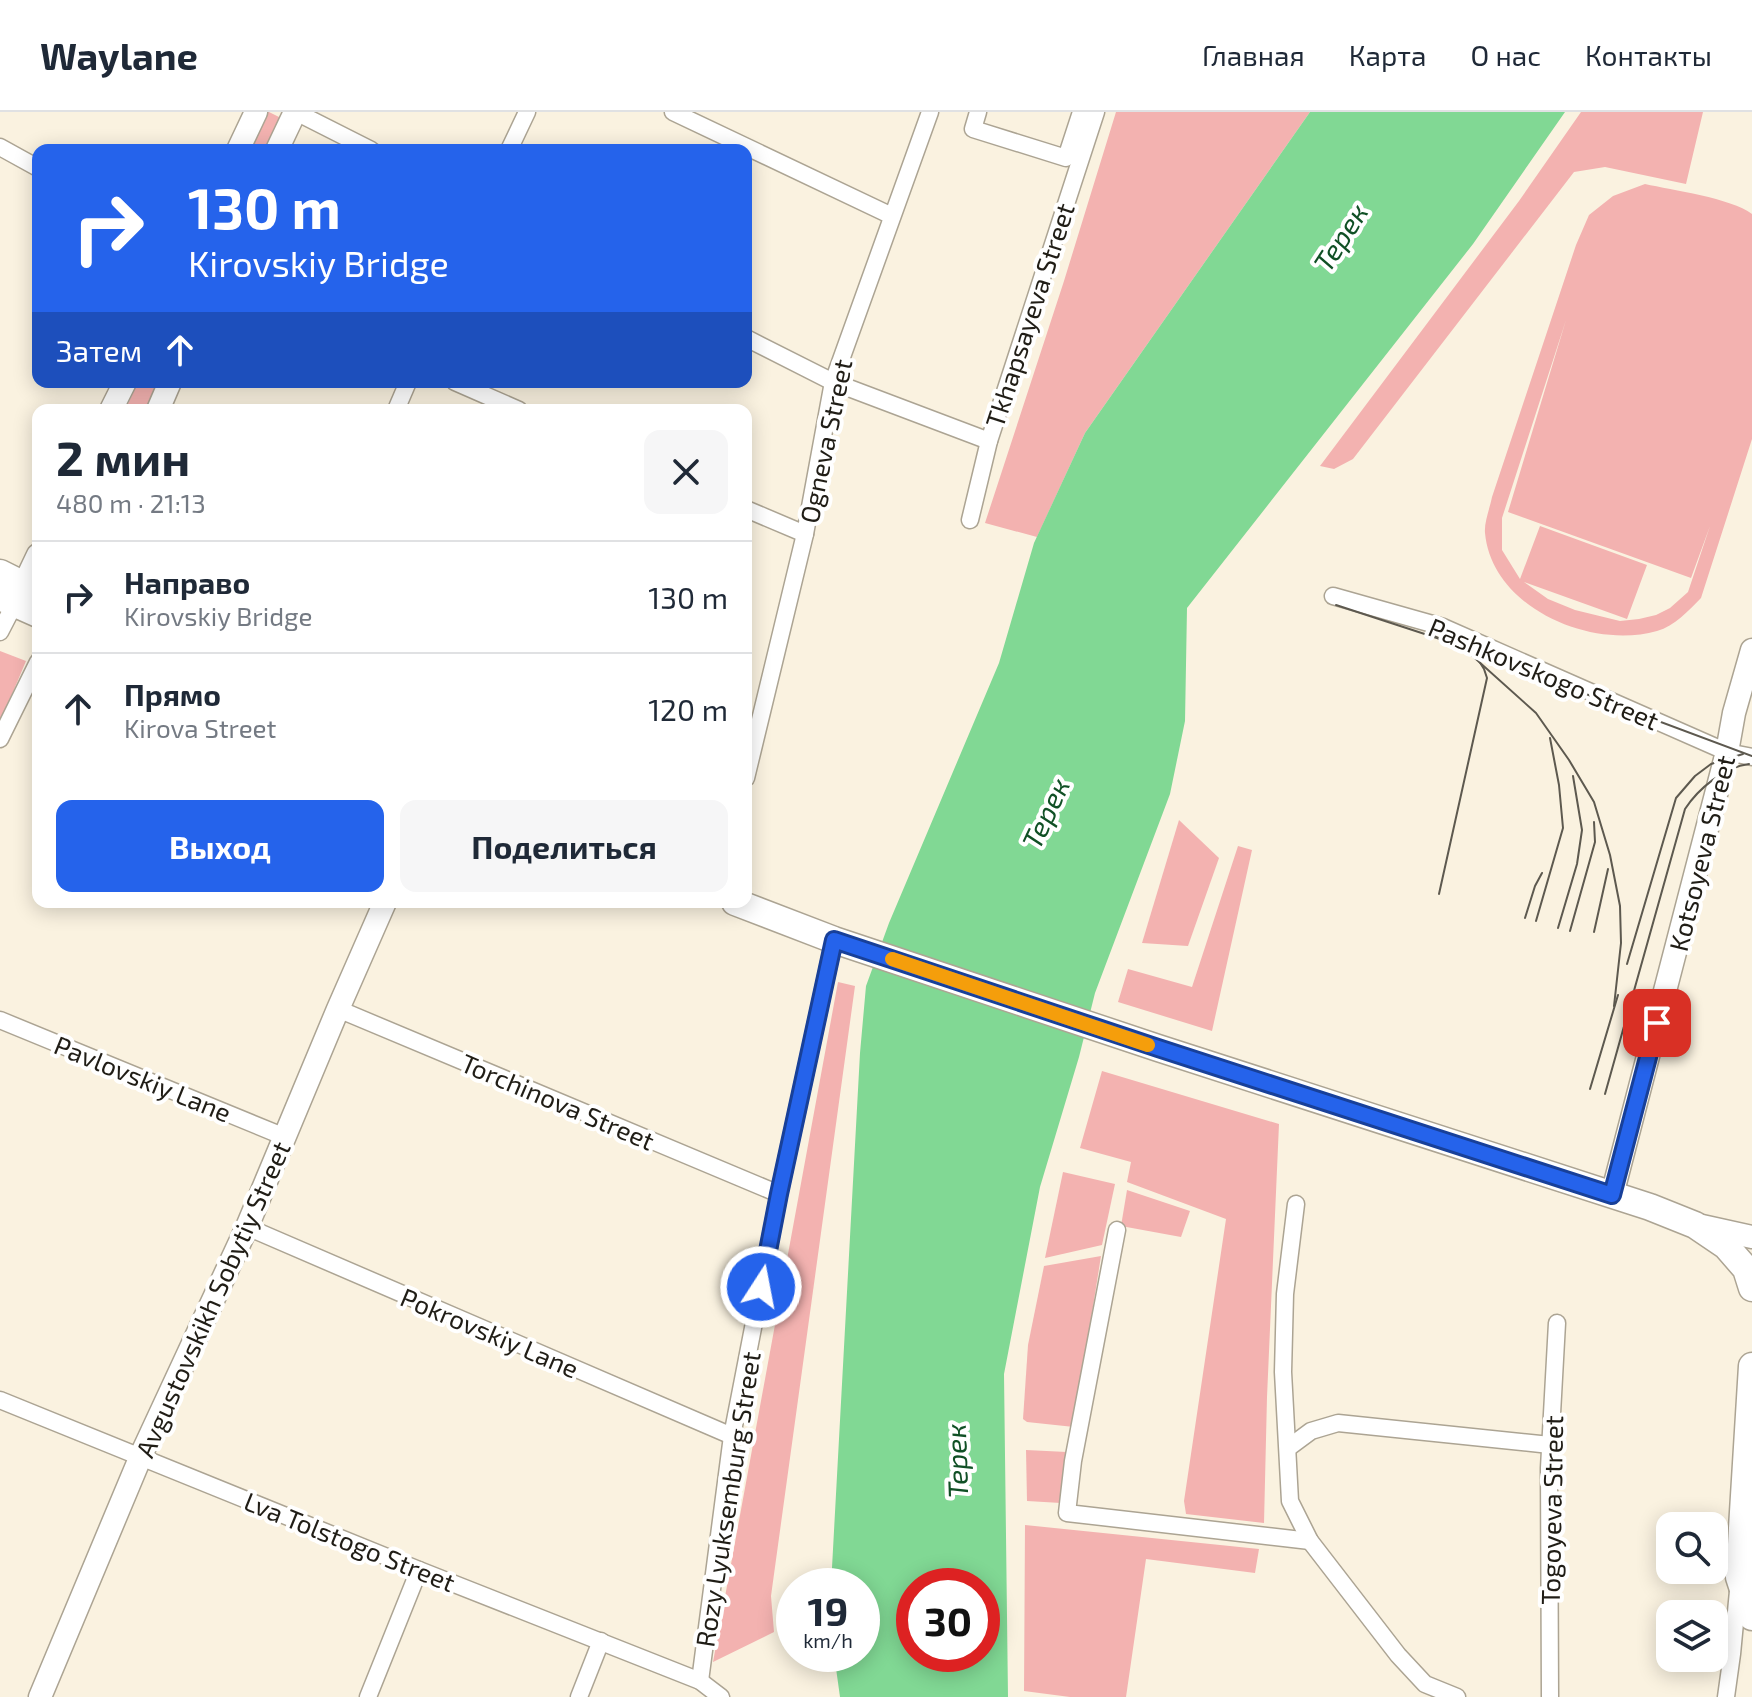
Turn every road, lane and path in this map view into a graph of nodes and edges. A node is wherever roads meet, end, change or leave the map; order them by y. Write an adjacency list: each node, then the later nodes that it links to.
1 (256, 112): 9 (street)
2 (295, 112): 10 (street); 11 (street)
3 (527, 112): 12 (street)
4 (673, 112): 13 (street)
5 (930, 112): 17 (street, Ogneva Street)
6 (978, 112): 7 (street)
7 (1081, 112)
8 (1096, 112): 22 (street, Tkhapsayeva Street)
9 (241, 144)
10 (280, 144)
11 (359, 144)
12 (512, 144)
13 (740, 144)
14 (0, 147): 16 (street)
15 (752, 150): 17 (street)
16 (32, 165)
17 (892, 216): 19 (street, Ogneva Street)
18 (752, 341): 19 (street)
19 (833, 382): 22 (street); 25 (street, Ogneva Street)
20 (469, 388): 21 (street)
21 (505, 404)
22 (989, 441): 24 (street, Tkhapsayeva Street)
23 (752, 512): 25 (street)
24 (970, 520)
25 (805, 534): 35 (street, Ogneva Street)
26 (0, 573): 29 (main road)
27 (32, 573): 29 (street)
28 (1333, 596): 34 (street, Pashkovskogo Street)
29 (23, 599): 30 (street)
30 (0, 632)
31 (1752, 650): 34 (street, Kotsoyeva Street)
32 (32, 674): 33 (street)
33 (0, 739)
34 (1727, 752): 36 (street, Pashkovskogo Street); 45 (street, Kotsoyeva Street)
35 (752, 753)
36 (1752, 757)
37 (752, 893): 40 (main road)
38 (382, 908): 41 (street, Avgustovskikh Sobytiy Street)
39 (751, 908): 40 (main road)
40 (840, 942): 44 (street, Rozy Lyuksemburg Street); 45 (main road)
41 (338, 1009): 43 (street, Avgustovskikh Sobytiy Street); 44 (street, Torchinova Street)
42 (0, 1020): 43 (street, Pavlovskiy Lane)
43 (285, 1137): 48 (street, Avgustovskikh Sobytiy Street)
44 (779, 1194): 55 (street, Rozy Lyuksemburg Street)
45 (1612, 1195): 47 (main road)
46 (1296, 1204): 57 (street)
47 (1695, 1225): 50 (street); 51 (main road)
48 (247, 1227): 55 (street, Pokrovskiy Lane); 58 (street, Avgustovskikh Sobytiy Street)
49 (1117, 1230): 59 (street)
50 (1752, 1237)
51 (1752, 1288)
52 (1557, 1323): 56 (street, Togoyeva Street)
53 (1752, 1366): 61 (main road)
54 (0, 1400): 58 (street, Lva Tolstogo Street)
55 (732, 1436): 64 (street, Rozy Lyuksemburg Street)
56 (1550, 1445): 57 (street); 70 (street, Togoyeva Street)
57 (1288, 1448): 59 (street)
58 (141, 1457): 60 (street, Lva Tolstogo Street); 65 (street, Avgustovskikh Sobytiy Street)
59 (1310, 1541): 69 (street)
60 (419, 1570): 63 (street, Lva Tolstogo Street); 66 (street)
61 (1739, 1577): 62 (main road); 71 (street)
62 (1752, 1617)
63 (601, 1641): 64 (street, Lva Tolstogo Street); 67 (street)
64 (700, 1681): 68 (street, Lva Tolstogo Street)
65 (40, 1697)
66 (368, 1697)
67 (579, 1697)
68 (721, 1697)
69 (1457, 1697)
70 (1550, 1697)
71 (1726, 1697)

